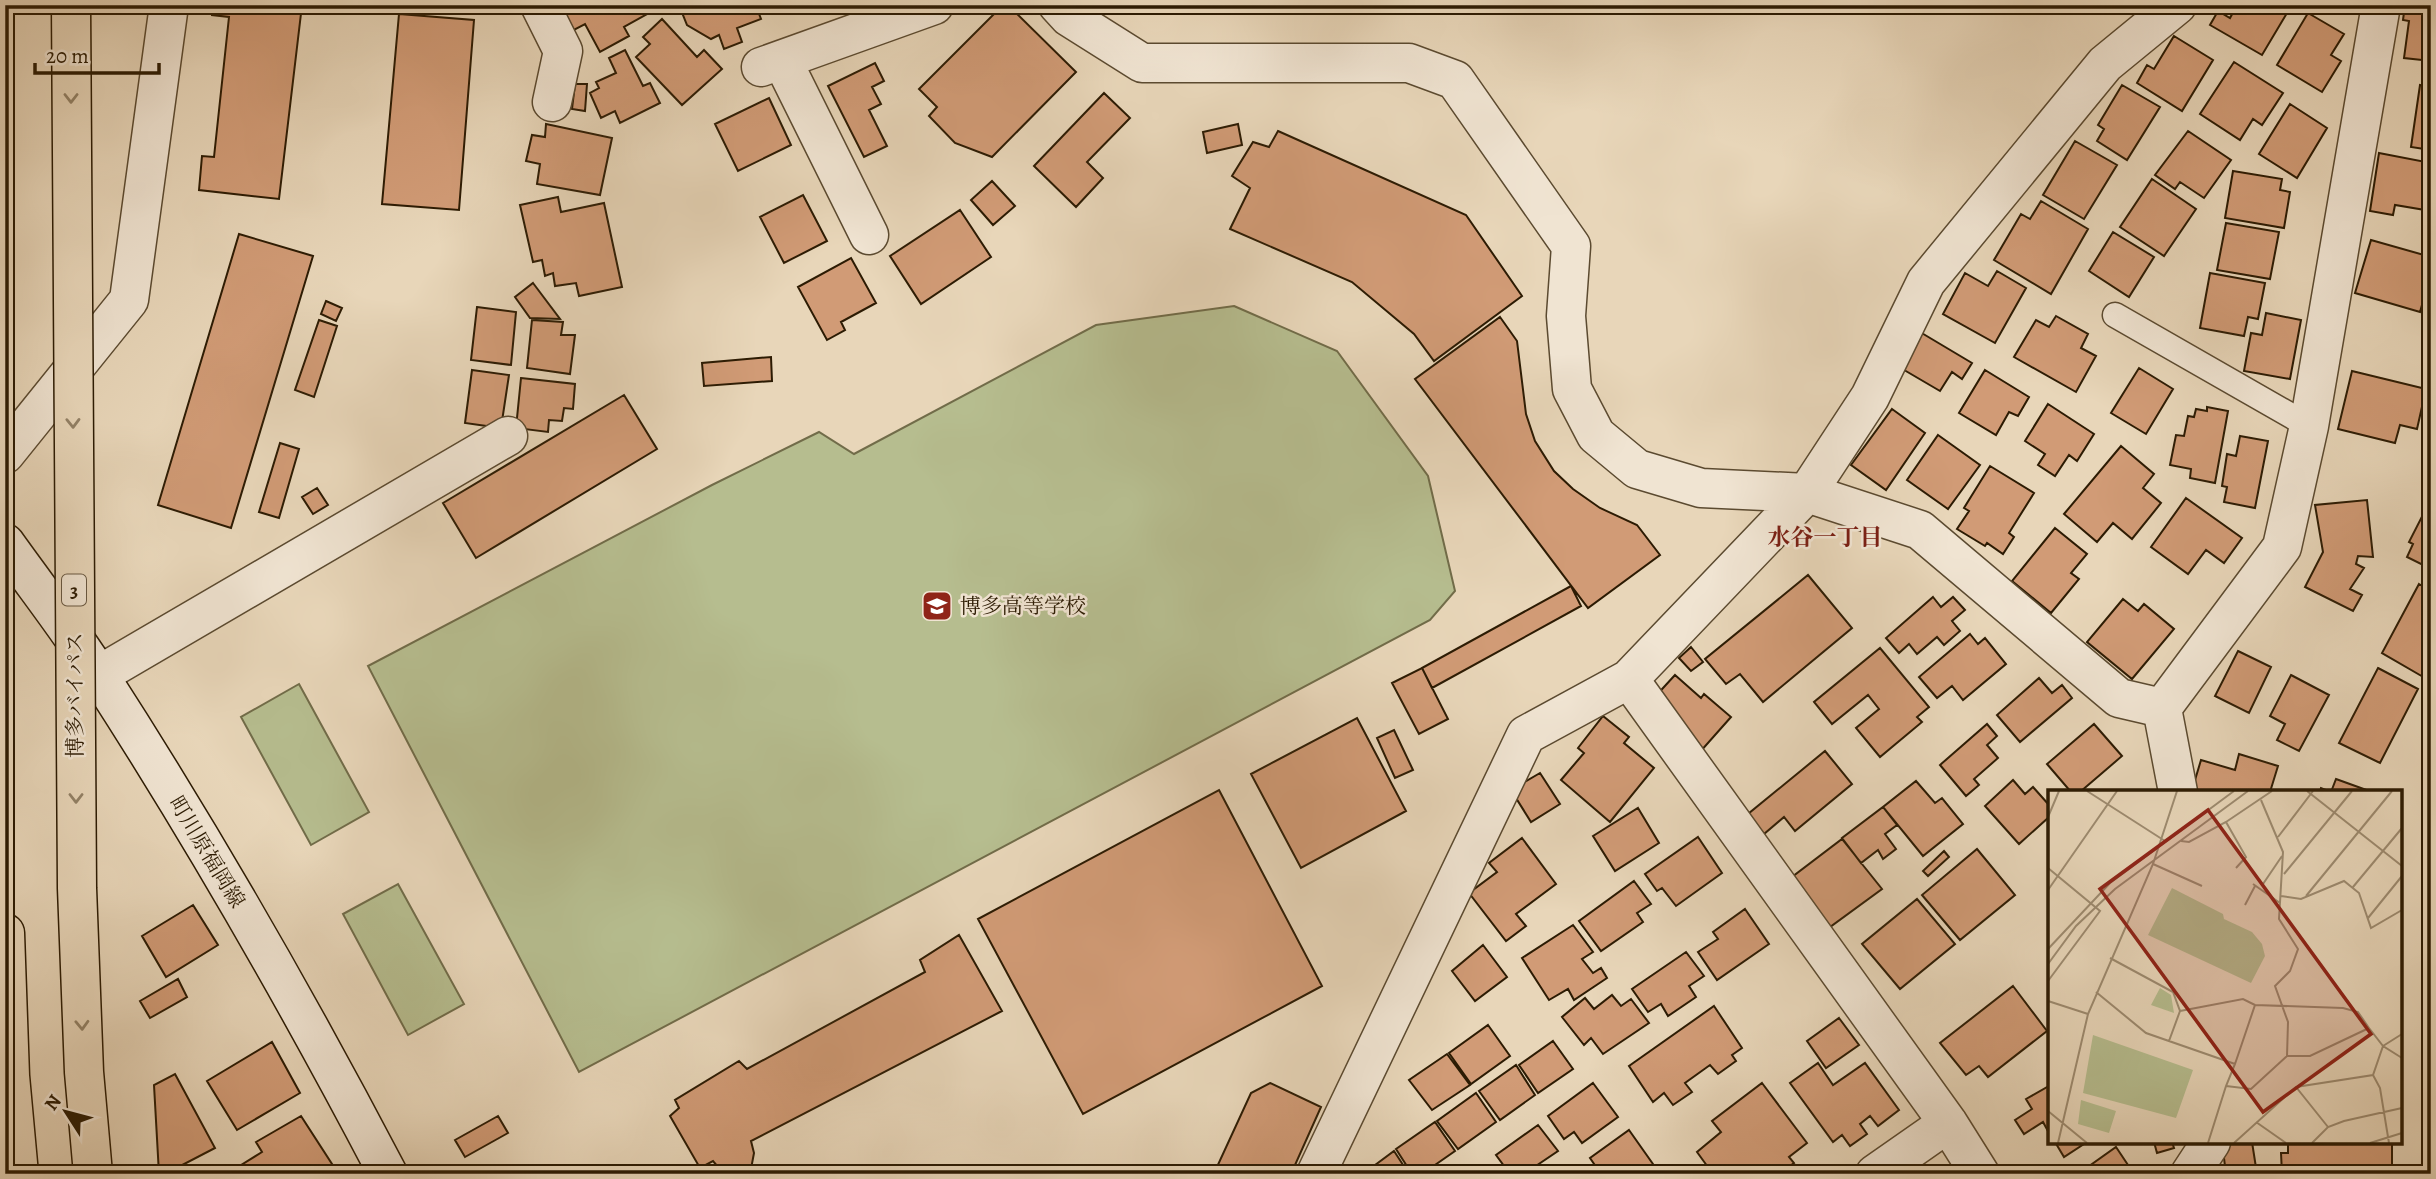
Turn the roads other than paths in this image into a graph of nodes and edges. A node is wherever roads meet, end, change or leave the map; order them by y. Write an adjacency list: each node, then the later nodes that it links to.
1 (71, 5): 24 (highway, 博多バイパス / 3, one-way to 24, bridge)
2 (169, 5): 13 (street)
3 (540, 5): 8 (street)
4 (934, 5): 9 (street)
5 (1058, 5): 14 (street)
6 (2177, 5): 14 (street)
7 (2381, 5): 11 (street)
8 (552, 102)
9 (869, 235)
10 (2115, 316): 11 (lane)
11 (2309, 426): 18 (street)
12 (508, 436): 16 (street)
13 (5, 454)
14 (1807, 493): 17 (street); 18 (street)
15 (5, 543): 16 (street, 町川原福岡線)
16 (99, 675): 25 (street, 町川原福岡線)
17 (1629, 679): 21 (street); 26 (street)
18 (2162, 708): 19 (street)
19 (2178, 790)
20 (5, 933): 23 (highway)
21 (1948, 1123): 27 (street); 28 (street)
22 (2210, 1144): 29 (street)
23 (19, 1174)
24 (93, 1174)
25 (388, 1174)
26 (1316, 1174)
27 (1875, 1174)
28 (1980, 1174)
29 (2190, 1174)

